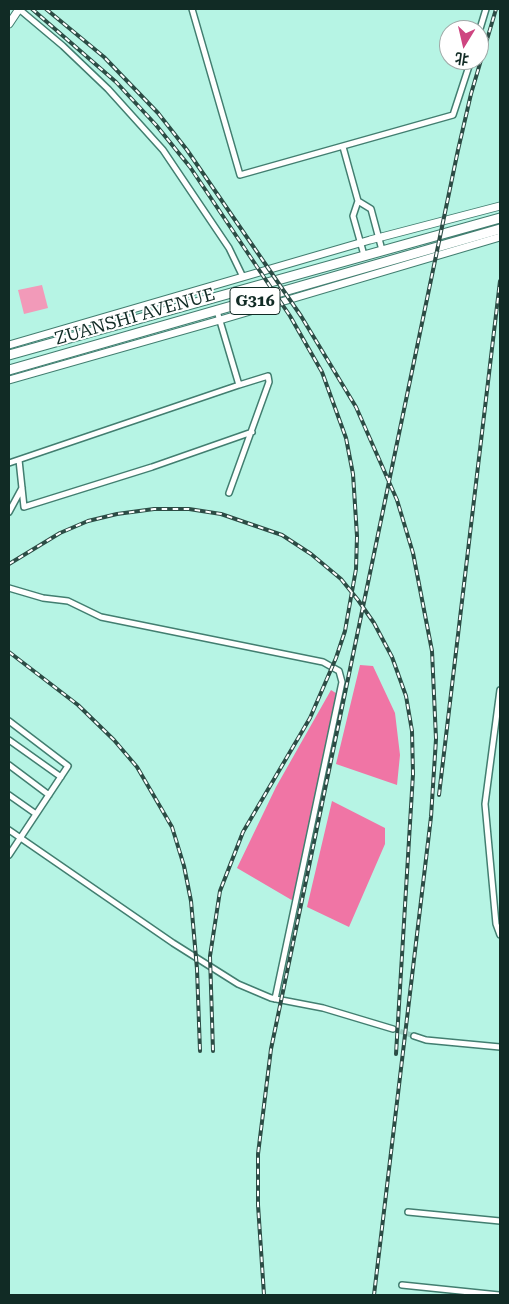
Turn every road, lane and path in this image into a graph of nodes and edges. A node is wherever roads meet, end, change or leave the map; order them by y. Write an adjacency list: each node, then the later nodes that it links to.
1 (19, 9): 3 (street); 15 (street)
2 (192, 9): 5 (street)
3 (9, 24)
4 (467, 70): 5 (street)
5 (343, 147): 6 (street)
6 (358, 201): 10 (street); 12 (street)
7 (500, 206): 10 (street)
8 (500, 218): 13 (highway, ZUANSHI AVENUE / G316)
9 (500, 229): 16 (highway, ZUANSHI AVENUE / G316)
10 (380, 237): 12 (street); 13 (street)
11 (500, 238): 17 (street)
12 (360, 242): 14 (street); 15 (street)
13 (382, 250): 14 (highway, ZUANSHI AVENUE / G316)
14 (364, 255): 19 (highway, ZUANSHI AVENUE / G316)
15 (243, 277): 18 (street)
16 (217, 311): 17 (street); 20 (highway, ZUANSHI AVENUE / G316)
17 (220, 320): 20 (street); 23 (street)
18 (9, 345)
19 (9, 355)
20 (50, 364): 21 (highway, ZUANSHI AVENUE / G316); 22 (street)
21 (9, 370)
22 (9, 380)
23 (239, 385): 24 (street); 25 (street)
24 (252, 432): 27 (street); 28 (street)
25 (19, 460): 26 (street); 27 (street)
26 (9, 463)
27 (22, 487): 29 (street)
28 (229, 493)
29 (9, 512)
30 (9, 588): 43 (street)
31 (500, 690): 42 (street)
32 (9, 721): 35 (street)
33 (9, 740): 35 (street)
34 (9, 765): 37 (street)
35 (61, 777): 37 (street)
36 (9, 795): 38 (street)
37 (49, 795): 38 (street)
38 (36, 814): 40 (street)
39 (9, 830): 40 (street)
40 (20, 839): 41 (street); 43 (street)
41 (9, 855)
42 (500, 935)
43 (275, 999): 44 (street)
44 (393, 1029)
45 (414, 1036): 46 (street)
46 (500, 1047)
47 (408, 1212): 48 (street)
48 (500, 1221)
49 (402, 1285): 50 (street)
50 (499, 1295)

